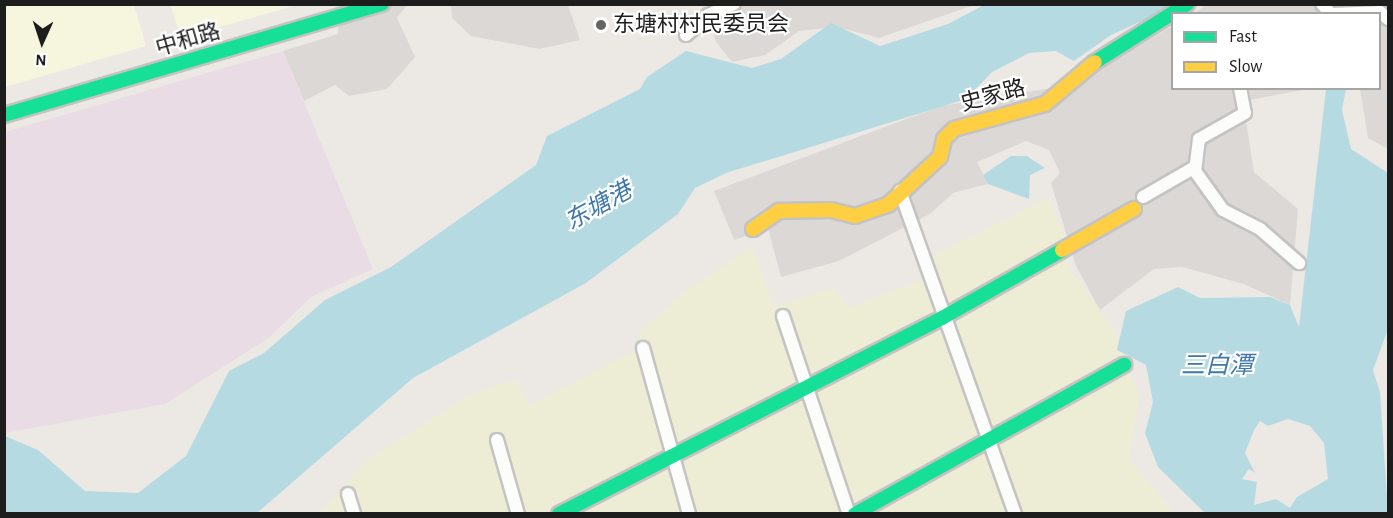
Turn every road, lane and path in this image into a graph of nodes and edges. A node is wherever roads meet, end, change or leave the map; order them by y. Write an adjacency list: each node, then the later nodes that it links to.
1 (382, 4): 8 (street, 中和路)
2 (734, 4): 6 (street)
3 (1187, 4): 4 (street, 史家路)
4 (1174, 12)
5 (1171, 14): 10 (street, 史家路)
6 (686, 35)
7 (1240, 90): 9 (street)
8 (4, 115)
9 (1195, 167): 11 (street); 14 (street)
10 (900, 191): 13 (street, 史家路); 16 (street)
11 (1143, 197)
12 (1134, 209): 16 (street)
13 (753, 229)
14 (1299, 263)
15 (783, 316): 19 (street)
16 (942, 318): 19 (street); 21 (street)
17 (643, 348): 22 (street)
18 (1124, 365): 21 (street)
19 (807, 387): 22 (street); 28 (street)
20 (497, 440): 25 (street)
21 (988, 441): 29 (street); 30 (street)
22 (671, 456): 26 (street); 27 (street)
23 (348, 494): 24 (street)
24 (354, 513)
25 (518, 513)
26 (560, 513)
27 (689, 513)
28 (849, 513)
29 (855, 513)
30 (1015, 513)

